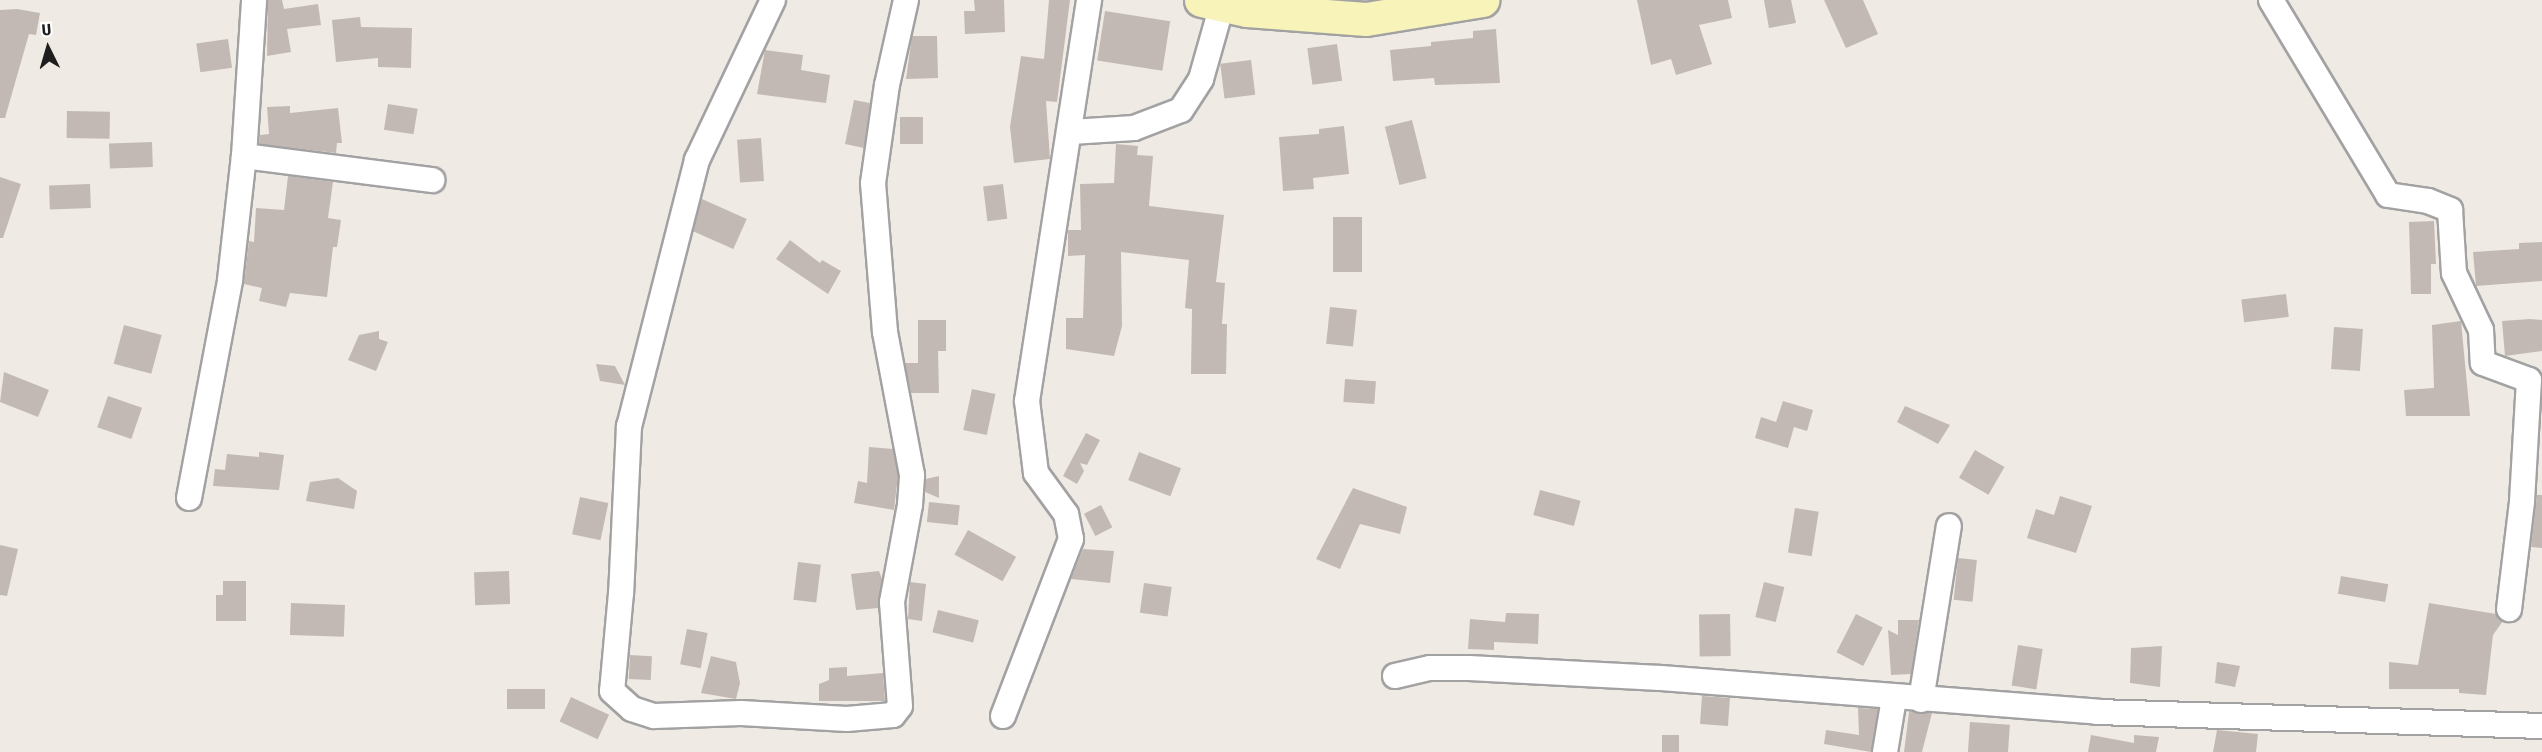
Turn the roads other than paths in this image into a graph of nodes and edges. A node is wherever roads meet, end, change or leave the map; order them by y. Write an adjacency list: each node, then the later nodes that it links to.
1 (254, 0): 9 (street)
2 (773, 0): 3 (street)
3 (906, 0)
4 (1089, 0): 8 (street)
5 (1482, 0): 7 (main road)
6 (2271, 0): 13 (street)
7 (1212, 2): 8 (street)
8 (1071, 132): 17 (street)
9 (244, 156): 10 (street); 11 (street)
10 (432, 180)
11 (189, 498)
12 (1949, 526): 16 (street)
13 (2509, 609)
14 (1395, 676): 15 (street)
15 (1894, 698): 16 (street); 19 (street)
16 (1921, 700): 18 (street)
17 (1003, 716)
18 (2542, 726)
19 (1885, 752)

